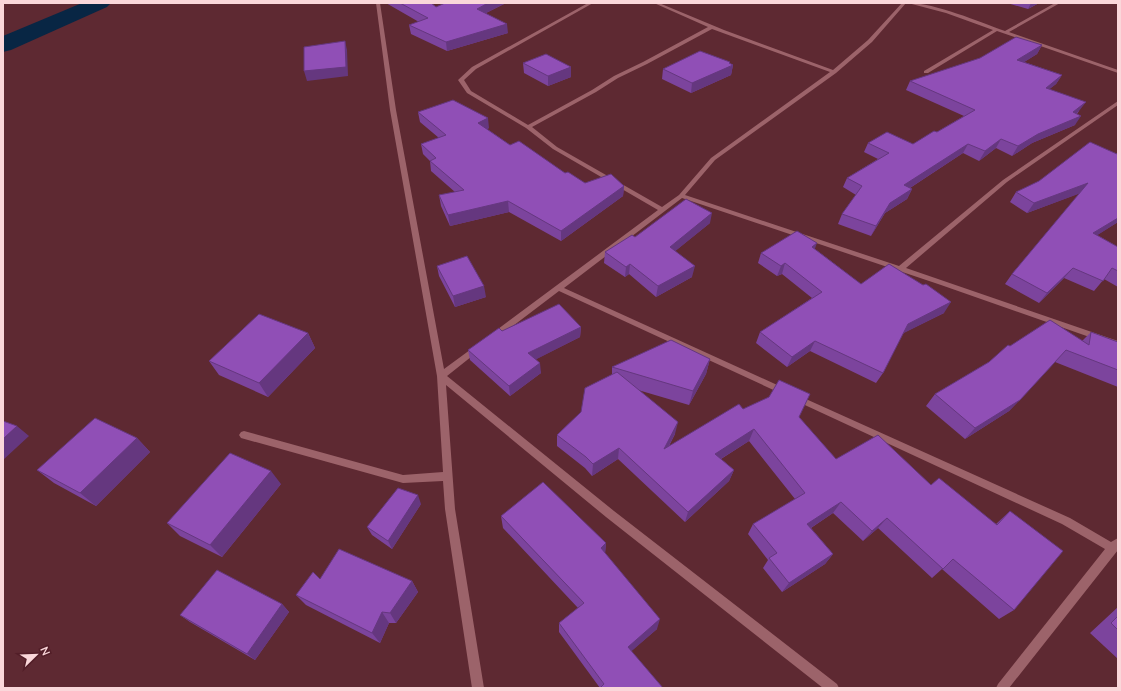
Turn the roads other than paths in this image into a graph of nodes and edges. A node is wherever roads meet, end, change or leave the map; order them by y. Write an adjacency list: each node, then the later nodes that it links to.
1 (378, 3): 20 (street)
2 (591, 3): 14 (street)
3 (656, 3): 7 (street)
4 (904, 3): 10 (street)
5 (910, 3): 8 (street)
6 (1058, 3): 9 (street)
7 (710, 27): 10 (street); 14 (street)
8 (997, 29): 9 (street); 11 (street)
9 (1008, 32): 12 (street)
10 (834, 72): 15 (street)
11 (926, 72)
12 (1118, 72)
13 (1118, 103): 17 (street)
14 (528, 127): 16 (street)
15 (681, 196): 16 (street); 17 (street)
16 (662, 210): 18 (street)
17 (900, 268): 19 (street)
18 (558, 288): 20 (street); 23 (street)
19 (1118, 344)
20 (440, 376): 22 (street); 25 (street)
21 (244, 435): 22 (street)
22 (448, 476): 24 (street)
23 (1115, 545): 26 (street)
24 (478, 688)
25 (833, 688)
26 (1002, 688)

